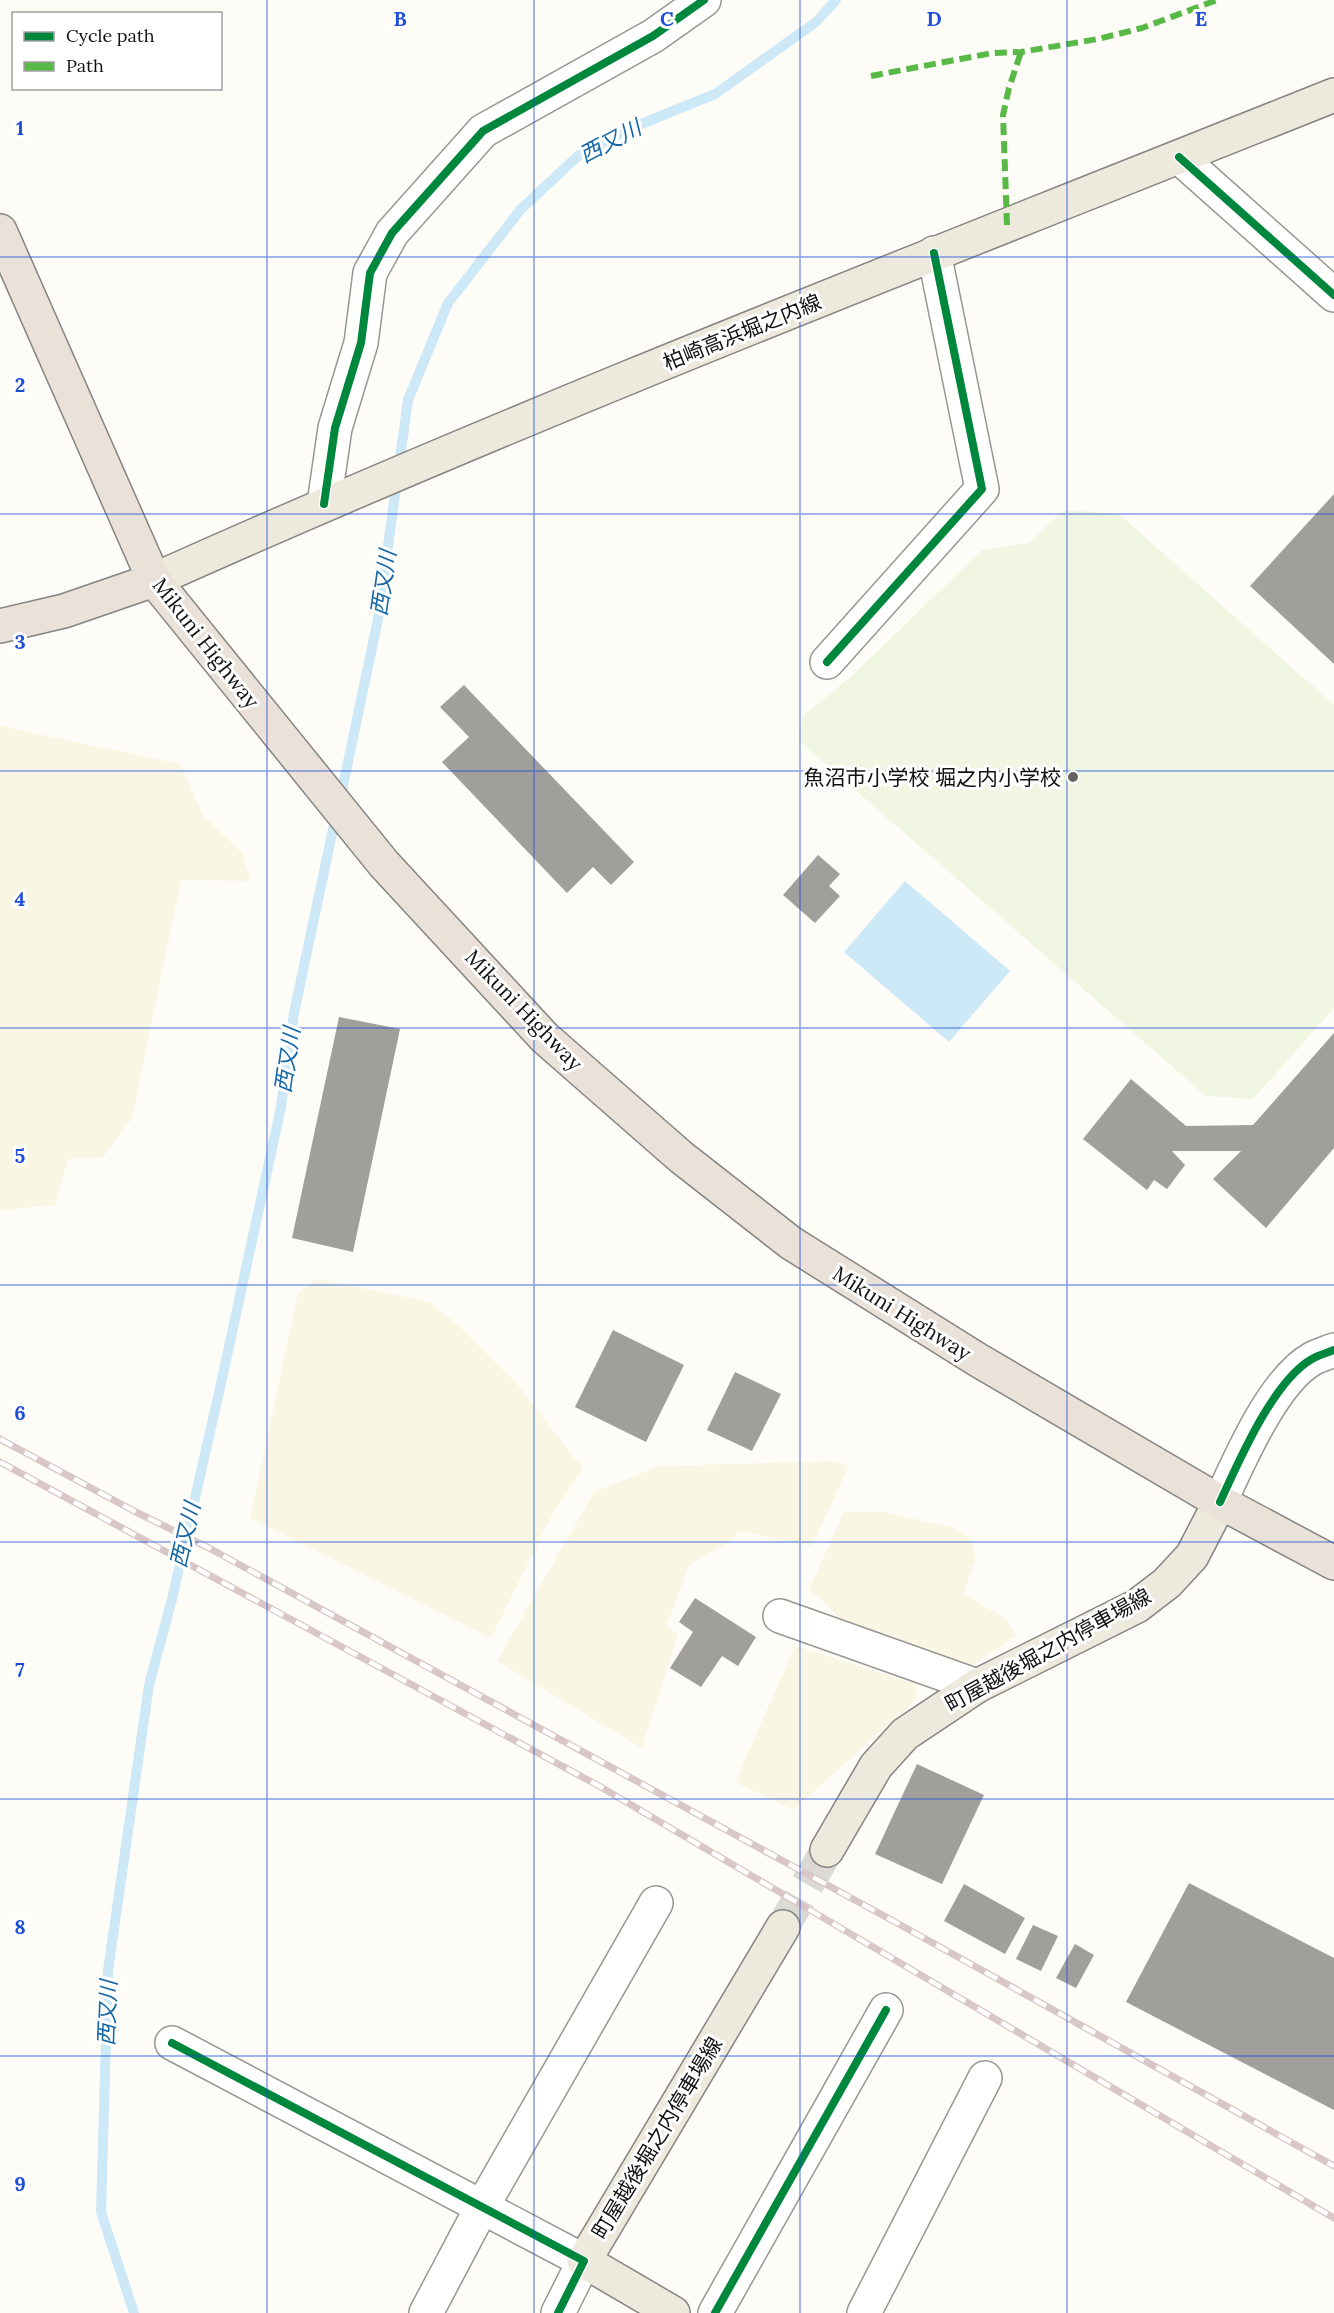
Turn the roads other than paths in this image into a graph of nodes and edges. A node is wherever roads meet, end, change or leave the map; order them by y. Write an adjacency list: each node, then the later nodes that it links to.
1 (704, 0): 7 (street)
2 (1334, 95): 3 (main road, 柏崎高浜堀之内線)
3 (1179, 157): 5 (main road, 柏崎高浜堀之内線); 6 (street)
4 (0, 231): 8 (highway, Mikuni Highway)
5 (934, 253): 7 (main road, 柏崎高浜堀之内線); 10 (street)
6 (1334, 295)
7 (324, 504): 8 (main road, 柏崎高浜堀之内線)
8 (154, 580): 9 (highway); 12 (highway, Mikuni Highway)
9 (0, 626)
10 (826, 662)
11 (1334, 1350): 12 (street)
12 (1220, 1502): 13 (highway, Mikuni Highway); 15 (main road, 町屋越後堀之内停車場線)
13 (1334, 1563)
14 (780, 1616): 15 (street)
15 (977, 1686): 16 (main road, 町屋越後堀之内停車場線)
16 (827, 1850)
17 (656, 1902): 22 (street)
18 (783, 1927): 23 (main road, 町屋越後堀之内停車場線)
19 (886, 2010): 27 (street)
20 (172, 2043): 22 (street)
21 (985, 2078): 28 (street)
22 (482, 2207): 23 (street); 24 (street)
23 (584, 2261): 25 (street); 26 (main road, 町屋越後堀之内停車場線)
24 (426, 2313)
25 (558, 2313)
26 (673, 2313)
27 (715, 2313)
28 (864, 2313)

